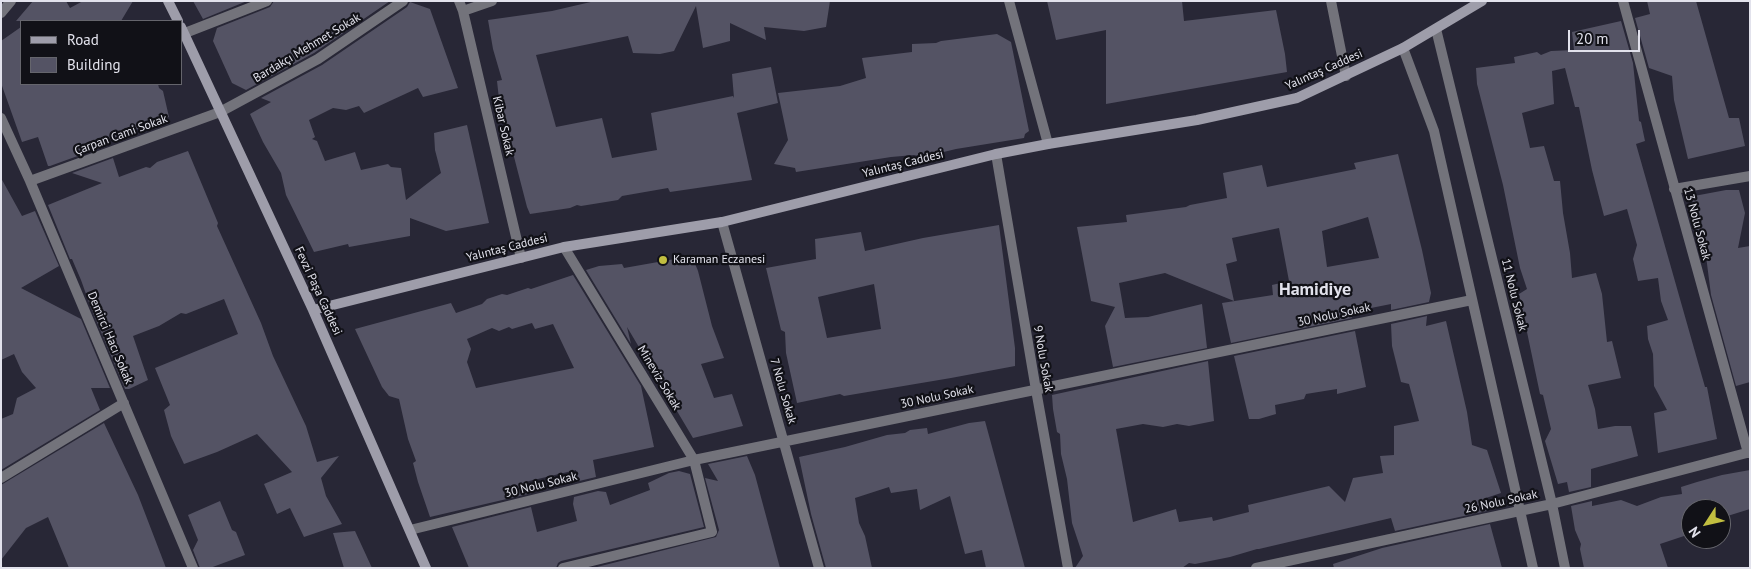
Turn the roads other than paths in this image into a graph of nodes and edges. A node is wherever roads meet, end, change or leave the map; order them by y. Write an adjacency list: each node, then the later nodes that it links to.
1 (11, 1): 11 (street)
2 (168, 1): 12 (main road)
3 (267, 1): 13 (street)
4 (403, 1): 17 (street, Bardakçı Mehmet Sokak)
5 (492, 1): 10 (street)
6 (1009, 1): 19 (street)
7 (1331, 1): 16 (street)
8 (1482, 1): 14 (main road, Yalıntaş Caddesi)
9 (1623, 1): 23 (street, 13 Nolu Sokak)
10 (461, 6): 26 (street, Kibar Sokak)
11 (1, 12)
12 (178, 20)
13 (183, 30): 17 (main road, Fevzi Paşa Caddesi)
14 (1436, 30): 15 (main road, Yalıntaş Caddesi); 35 (street, 11 Nolu Sokak)
15 (1403, 48): 16 (main road, Yalıntaş Caddesi); 27 (street)
16 (1346, 76): 19 (main road, Yalıntaş Caddesi)
17 (220, 112): 22 (street, Çarpan Cami Sokak); 28 (main road, Fevzi Paşa Caddesi)
18 (1, 118): 22 (street, Demirci Hacı Sokak)
19 (1048, 144): 20 (main road, Yalıntaş Caddesi)
20 (996, 154): 24 (main road, Yalıntaş Caddesi); 29 (street, 9 Nolu Sokak)
21 (1750, 176): 23 (street)
22 (30, 181): 30 (street, Demirci Hacı Sokak)
23 (1674, 189): 32 (street, 13 Nolu Sokak)
24 (722, 222): 25 (main road, Yalıntaş Caddesi); 31 (street, 7 Nolu Sokak)
25 (564, 247): 26 (main road, Yalıntaş Caddesi); 33 (street, Mineviz Sokak)
26 (521, 258): 28 (main road, Yalıntaş Caddesi)
27 (1472, 300): 29 (street, 30 Nolu Sokak); 36 (street)
28 (313, 310): 37 (main road, Fevzi Paşa Caddesi)
29 (1036, 390): 31 (street, 30 Nolu Sokak); 42 (street, 9 Nolu Sokak)
30 (124, 402): 34 (street); 38 (street, Demirci Hacı Sokak)
31 (784, 442): 33 (street, 30 Nolu Sokak); 41 (street, 7 Nolu Sokak)
32 (1749, 452): 35 (street, 26 Nolu Sokak)
33 (694, 460): 37 (street, 30 Nolu Sokak); 40 (street, Mineviz Sokak)
34 (1, 478)
35 (1552, 504): 36 (street, 26 Nolu Sokak); 45 (street, 11 Nolu Sokak)
36 (1521, 510): 43 (street, 26 Nolu Sokak); 44 (street)
37 (410, 530): 39 (main road, Fevzi Paşa Caddesi)
38 (194, 568)
39 (426, 568)
40 (563, 568)
41 (819, 568)
42 (1068, 568)
43 (1256, 568)
44 (1534, 568)
45 (1565, 568)

